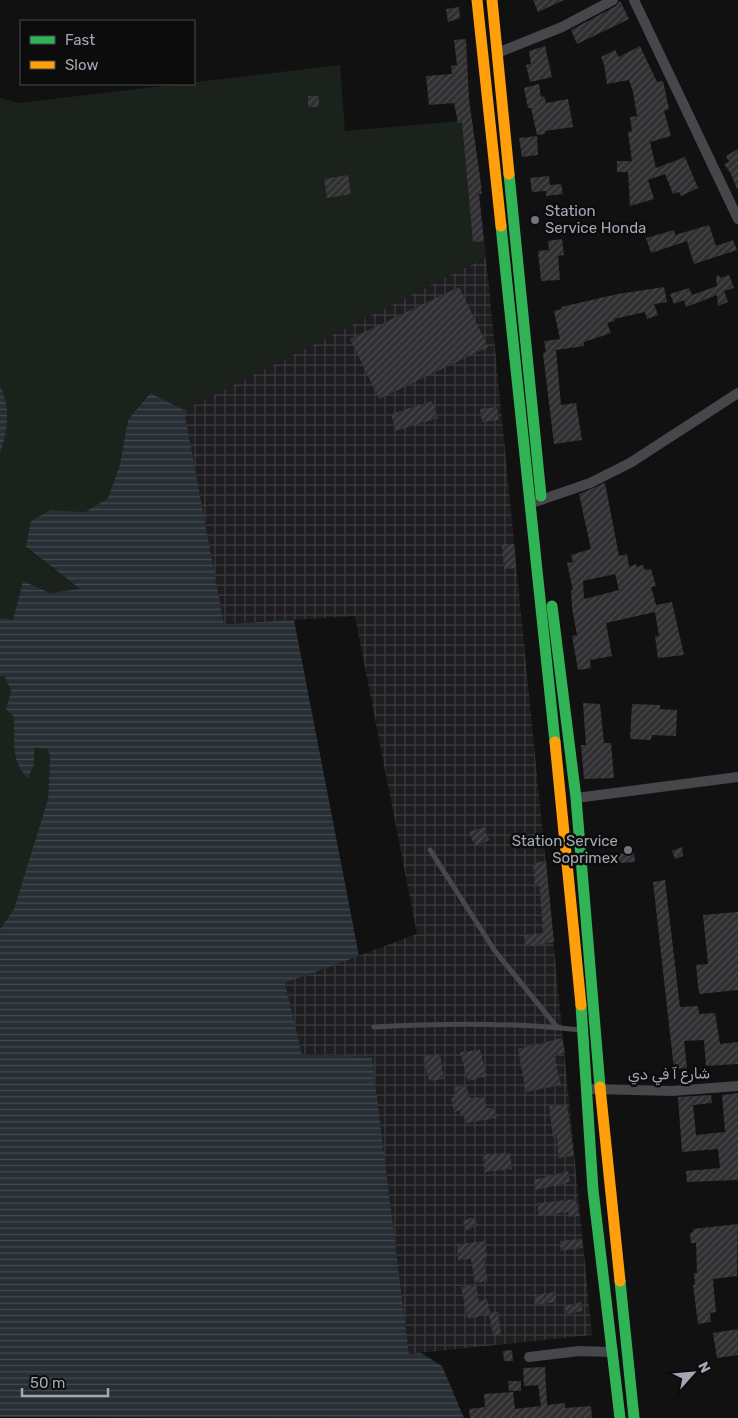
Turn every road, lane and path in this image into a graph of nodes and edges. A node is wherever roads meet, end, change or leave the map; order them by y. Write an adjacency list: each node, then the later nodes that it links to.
1 (477, 0): 8 (main road)
2 (492, 0): 5 (main road)
3 (613, 0): 5 (street)
4 (634, 0): 6 (street)
5 (497, 53): 8 (main road)
6 (738, 218)
7 (738, 393): 8 (street)
8 (536, 502): 10 (main road); 14 (main road)
9 (738, 777): 10 (street)
10 (576, 798): 16 (main road)
11 (430, 850): 13 (lane)
12 (374, 1027): 13 (lane)
13 (557, 1027): 14 (lane)
14 (583, 1030): 17 (main road)
15 (738, 1086): 16 (street, شارع آ في دي)
16 (600, 1089): 17 (street, شارع آ في دي); 21 (main road)
17 (586, 1090): 18 (main road)
18 (613, 1352): 19 (street); 20 (main road)
19 (529, 1357)
20 (620, 1418)
21 (634, 1418)

